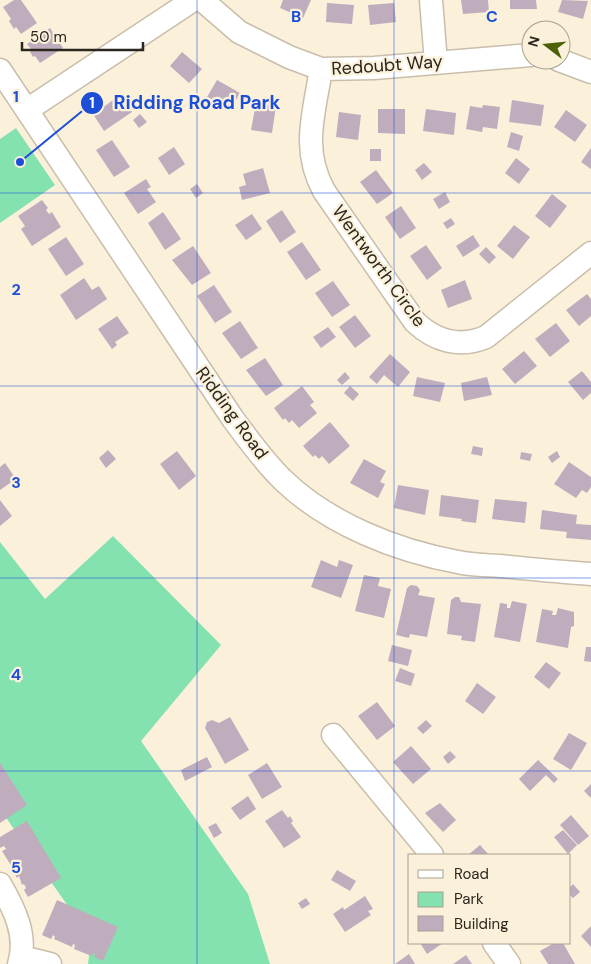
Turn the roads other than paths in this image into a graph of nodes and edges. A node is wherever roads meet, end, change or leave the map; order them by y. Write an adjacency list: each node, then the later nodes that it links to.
1 (193, 0): 10 (street)
2 (202, 0): 8 (street, Redoubt Way)
3 (431, 0): 5 (street)
4 (521, 56): 5 (street, Redoubt Way)
5 (436, 63): 8 (street, Redoubt Way)
6 (571, 64): 9 (street)
7 (0, 70): 10 (street, Ridding Road)
8 (321, 70): 11 (street, Wentworth Circle)
9 (591, 72)
10 (27, 110): 12 (street, Ridding Road)
11 (591, 253)
12 (591, 574)
13 (333, 735): 14 (street)
14 (431, 854)
15 (0, 884): 17 (street)
16 (495, 944): 19 (street)
17 (20, 960): 18 (street)
18 (50, 964)
19 (509, 964)

